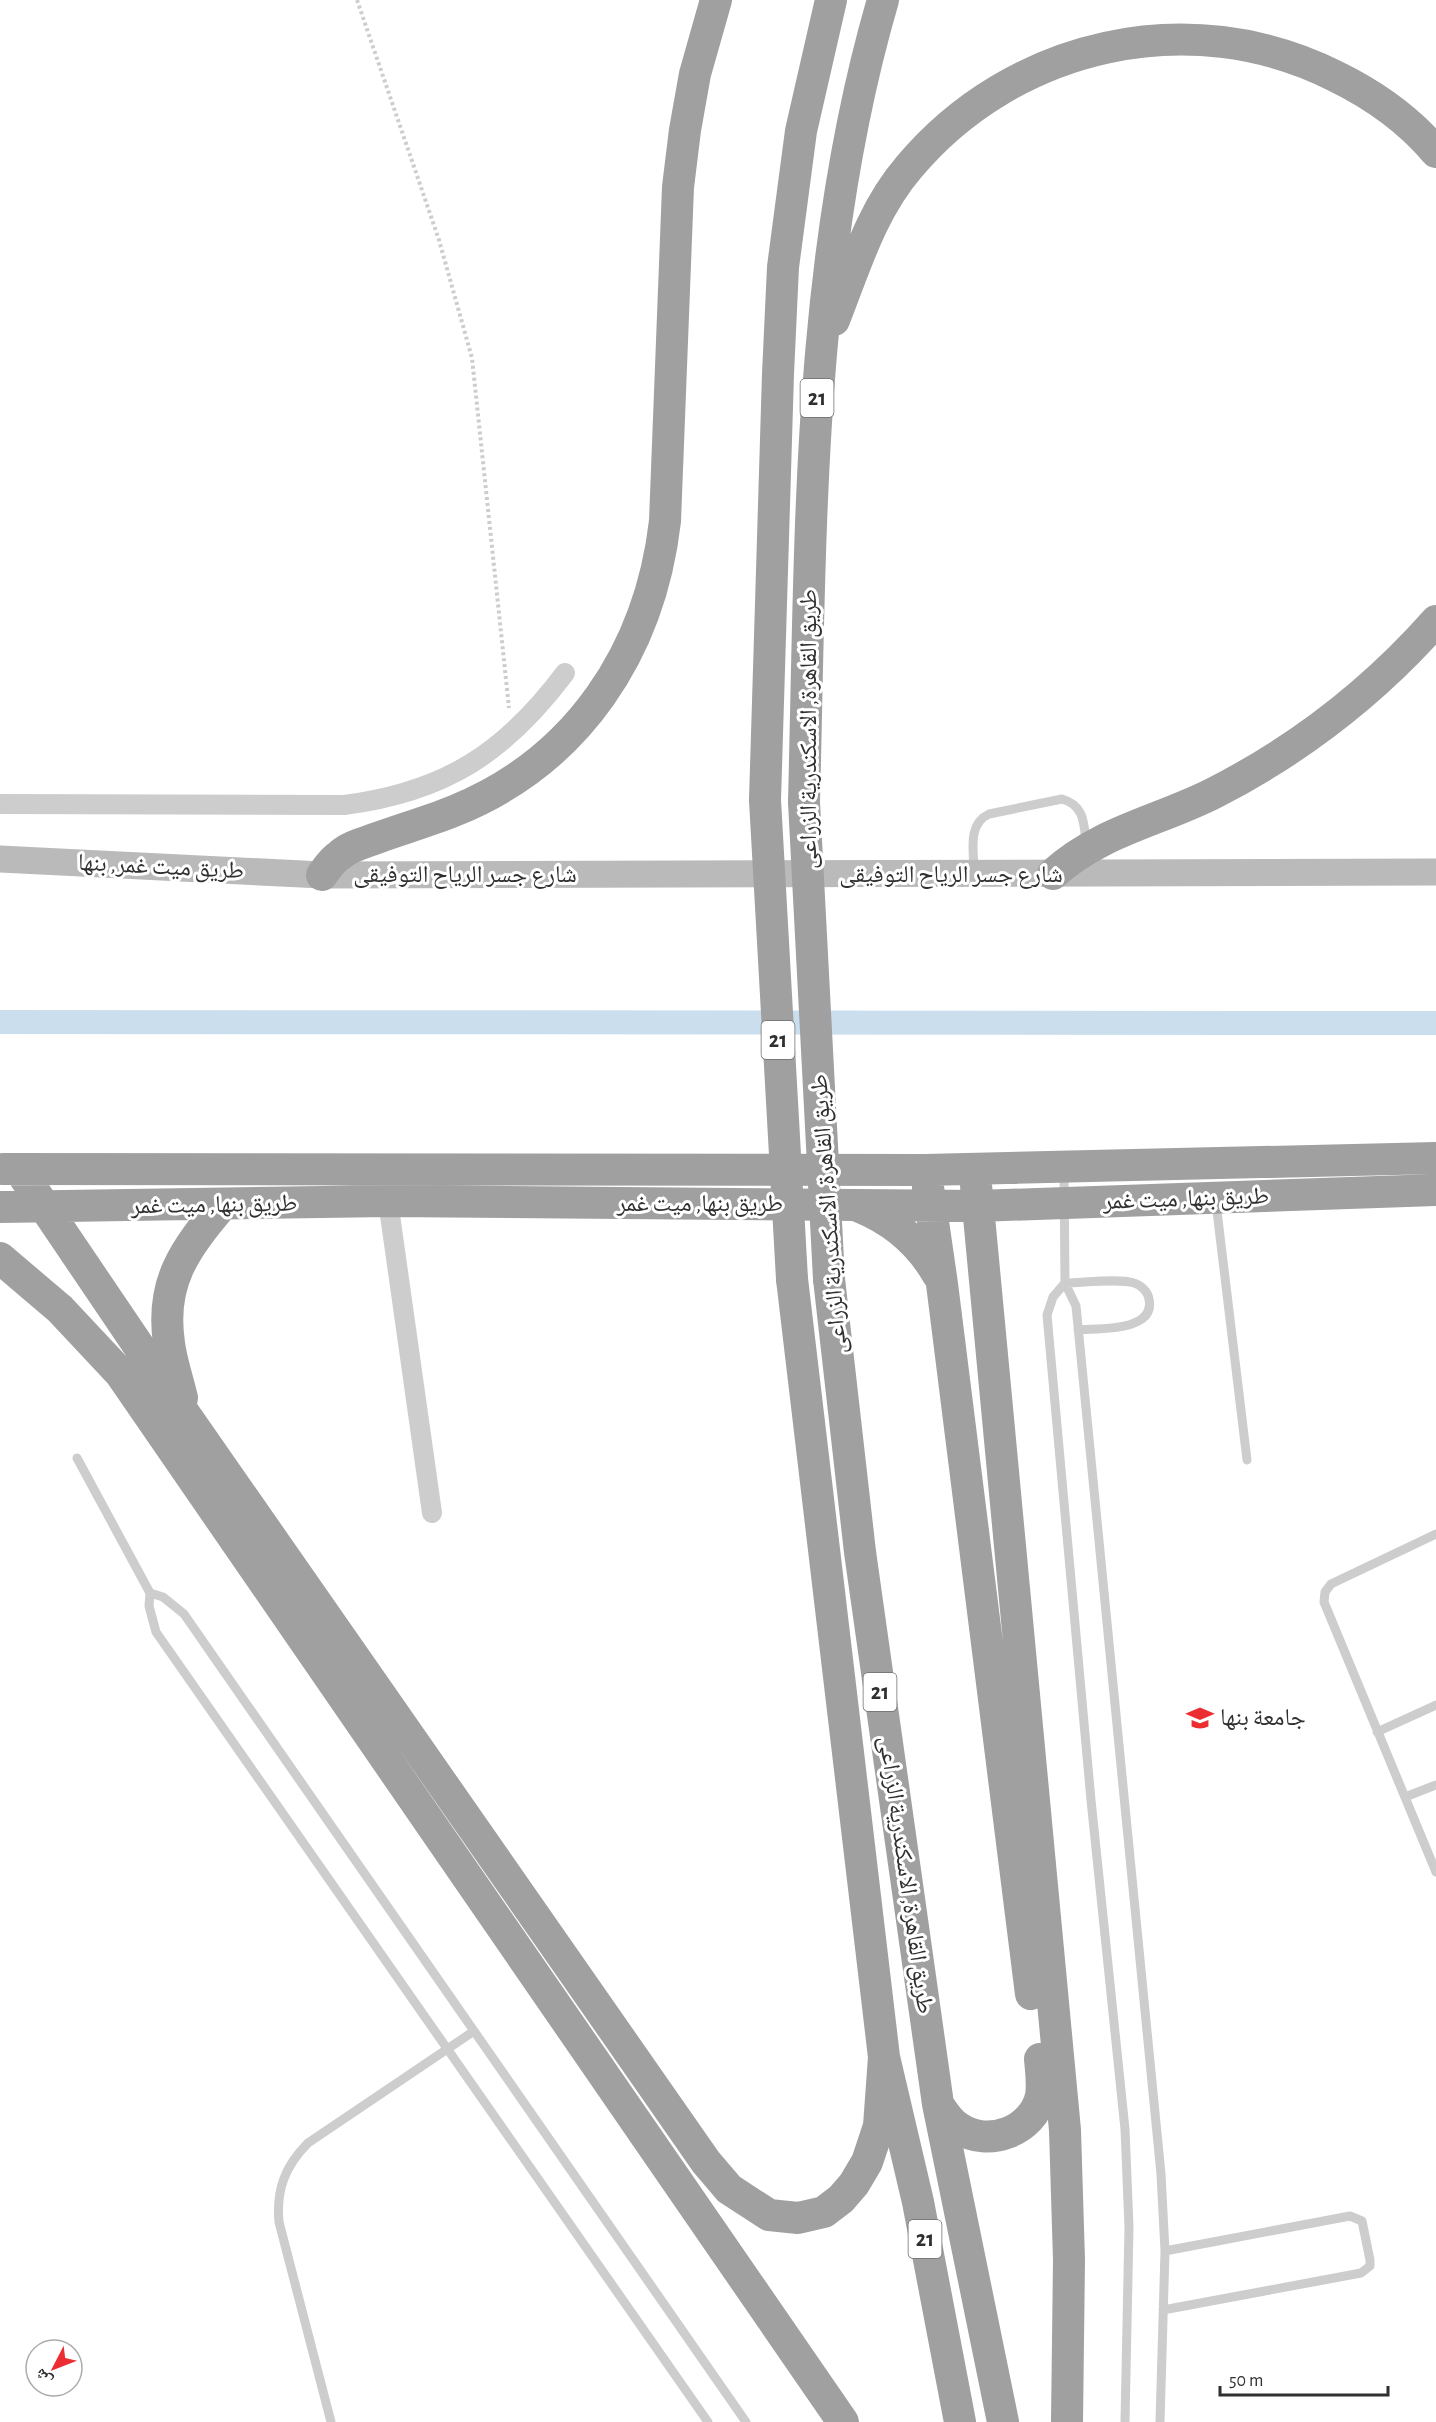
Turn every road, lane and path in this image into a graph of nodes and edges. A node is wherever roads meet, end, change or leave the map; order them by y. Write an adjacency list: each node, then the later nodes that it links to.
1 (357, 0): 9 (path)
2 (716, 0): 15 (highway)
3 (831, 0): 49 (highway, طريق القاهرة, الاسكندرية الزراعى / 21, bridge)
4 (883, 0): 6 (highway, طريق القاهرة, الاسكندرية الزراعى / 21)
5 (1436, 152): 6 (highway)
6 (820, 355): 50 (highway, طريق القاهرة, الاسكندرية الزراعى / 21, bridge)
7 (1436, 621): 12 (highway)
8 (565, 673): 9 (street)
9 (512, 734): 10 (street)
10 (0, 804)
11 (0, 859): 15 (main road, طريق ميت غمر, بنها)
12 (1088, 861): 13 (main road, شارع جسر الرياح التوفيقى); 14 (highway); 16 (lane)
13 (1436, 872)
14 (1053, 874): 16 (main road, شارع جسر الرياح التوفيقى)
15 (322, 875): 16 (main road, شارع جسر الرياح التوفيقى)
16 (974, 875)
17 (1436, 1158): 18 (highway, طريق بنها, ميت غمر)
18 (1064, 1167): 20 (highway, طريق بنها, ميت غمر); 25 (lane)
19 (9, 1169): 21 (highway, طريق بنها, ميت غمر); 31 (highway)
20 (975, 1169): 21 (highway, طريق بنها, ميت غمر); 29 (highway)
21 (925, 1170): 28 (highway)
22 (1436, 1190): 23 (highway, طريق بنها, ميت غمر)
23 (1216, 1197): 25 (highway, طريق بنها, ميت غمر); 38 (lane)
24 (388, 1201): 26 (highway, طريق بنها, ميت غمر); 27 (highway, طريق بنها, ميت غمر); 39 (street)
25 (1064, 1204): 29 (highway, طريق بنها, ميت غمر); 33 (lane)
26 (222, 1205): 31 (highway, طريق بنها, ميت غمر); 36 (highway)
27 (853, 1205): 28 (highway, طريق بنها, ميت غمر); 34 (highway)
28 (931, 1206): 29 (highway, طريق بنها, ميت غمر); 34 (highway)
29 (978, 1206): 59 (highway)
30 (0, 1207): 31 (highway, طريق بنها, ميت غمر)
31 (46, 1208): 36 (highway)
32 (0, 1258): 56 (highway)
33 (1065, 1283): 35 (lane); 35 (lane); 60 (lane)
34 (942, 1284): 50 (highway)
35 (1078, 1330): 51 (lane)
36 (186, 1416): 49 (highway)
37 (77, 1458): 41 (lane)
38 (1246, 1460)
39 (432, 1513)
40 (1436, 1534): 43 (lane)
41 (150, 1593): 47 (lane); 48 (lane)
42 (1436, 1706): 43 (lane)
43 (1377, 1732): 45 (lane)
44 (1436, 1785): 45 (lane)
45 (1405, 1797): 46 (lane)
46 (1436, 1872)
47 (474, 2031): 48 (lane); 55 (lane)
48 (447, 2049): 53 (lane); 54 (lane)
49 (884, 2057): 57 (highway, طريق القاهرة, الاسكندرية الزراعى / 21)
50 (938, 2104): 58 (highway, طريق القاهرة, الاسكندرية الزراعى / 21)
51 (1165, 2251): 52 (lane); 52 (lane)
52 (1163, 2310): 61 (lane)
53 (331, 2422)
54 (708, 2422)
55 (746, 2422)
56 (843, 2422)
57 (960, 2422)
58 (1004, 2422)
59 (1067, 2422)
60 (1125, 2422)
61 (1160, 2422)

